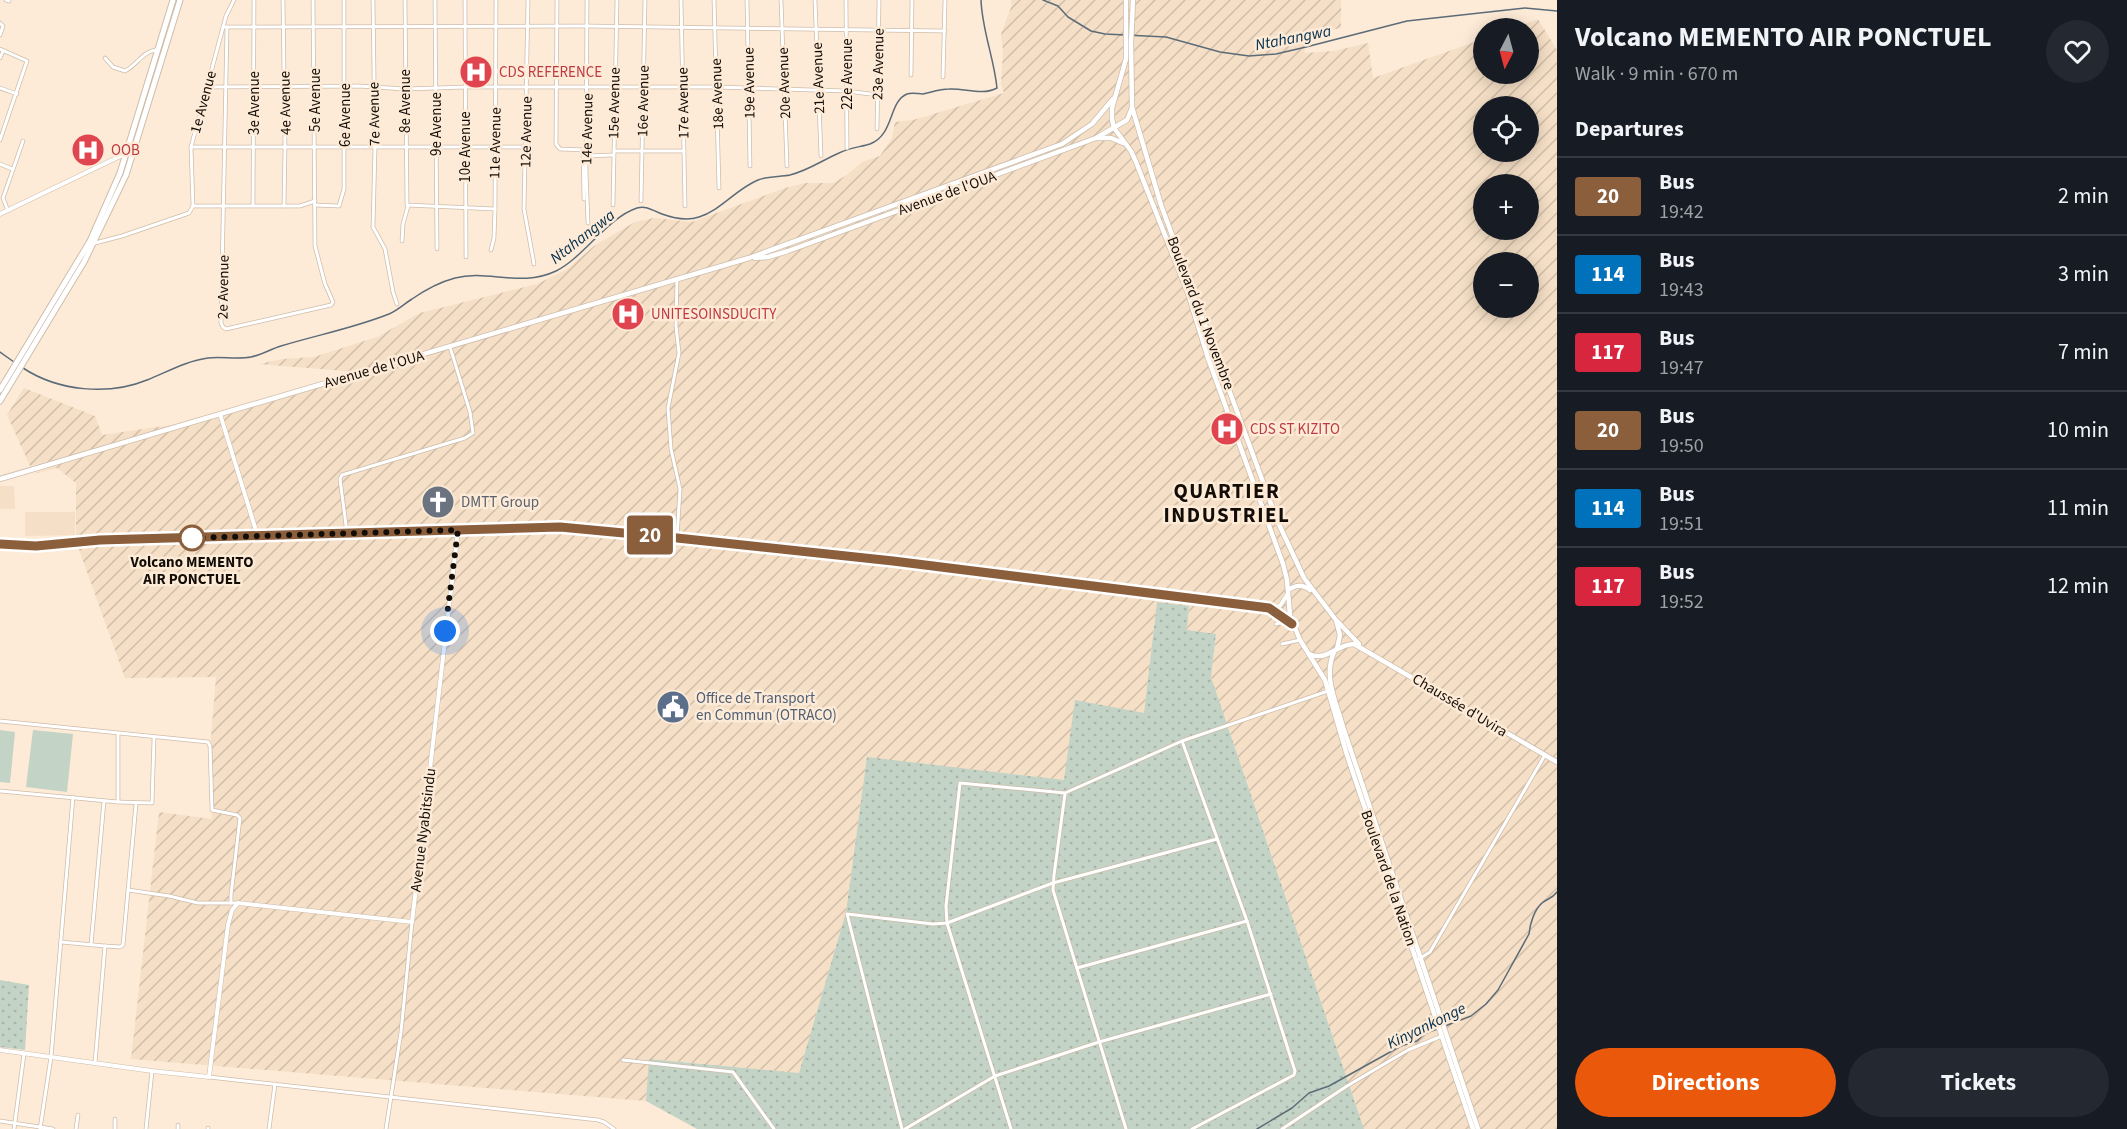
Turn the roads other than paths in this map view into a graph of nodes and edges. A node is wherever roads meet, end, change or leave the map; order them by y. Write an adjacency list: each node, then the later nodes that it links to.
1 (173, 0): 57 (highway)
2 (180, 0): 105 (highway)
3 (234, 0): 37 (street, 1e Avenue)
4 (254, 0): 38 (street, 3e Avenue)
5 (283, 0): 39 (street, 4e Avenue)
6 (313, 0): 31 (street, 5e Avenue)
7 (344, 0): 40 (street, 6e Avenue)
8 (373, 0): 41 (street, 7e Avenue)
9 (405, 0): 32 (street, 8e Avenue)
10 (435, 0): 33 (street, 9e Avenue)
11 (465, 0): 48 (street, 10e Avenue)
12 (496, 0): 42 (street, 11e Avenue)
13 (528, 0): 43 (street, 12e Avenue)
14 (557, 0): 34 (street)
15 (587, 0): 35 (street, 14e Avenue)
16 (617, 0): 36 (street, 15e Avenue)
17 (645, 0): 44 (street, 16e Avenue)
18 (681, 0): 45 (street, 17e Avenue)
19 (714, 0): 46 (street, 18e Avenue)
20 (747, 0): 47 (street, 19e Avenue)
21 (782, 0): 49 (street, 20e Avenue)
22 (815, 0): 50 (street, 21e Avenue)
23 (846, 0): 51 (street, 22e Avenue)
24 (879, 0): 52 (street, 23e Avenue)
25 (912, 0): 53 (street)
26 (945, 0): 54 (street)
27 (1126, 0): 30 (main road)
28 (1133, 0): 30 (main road)
29 (0, 23): 55 (street)
30 (1128, 25): 56 (main road, Boulevard du 1 Novembre)
31 (314, 26): 39 (street); 40 (street); 68 (street, 5e Avenue)
32 (405, 26): 33 (street); 41 (street); 82 (street, 8e Avenue)
33 (435, 26): 48 (street); 80 (street, 9e Avenue)
34 (558, 26): 35 (street); 43 (street); 73 (street)
35 (587, 26): 36 (street); 74 (street, 14e Avenue)
36 (616, 26): 44 (street); 75 (street, 15e Avenue)
37 (225, 27): 38 (street); 63 (street, 2e Avenue); 67 (street, 1e Avenue)
38 (255, 27): 39 (street); 64 (street, 3e Avenue)
39 (284, 27): 65 (street, 4e Avenue)
40 (345, 27): 41 (street); 66 (street, 6e Avenue)
41 (374, 27): 69 (street, 7e Avenue)
42 (497, 27): 43 (street); 48 (street); 71 (street, 11e Avenue)
43 (528, 27): 72 (street, 12e Avenue)
44 (645, 27): 45 (street); 76 (street, 16e Avenue)
45 (682, 27): 46 (street); 77 (street, 17e Avenue)
46 (715, 27): 47 (street); 78 (street, 18e Avenue)
47 (748, 27): 49 (street); 81 (street, 19e Avenue)
48 (465, 28): 70 (street, 10e Avenue)
49 (782, 28): 50 (street); 83 (street, 20e Avenue)
50 (816, 29): 51 (street); 84 (street, 21e Avenue)
51 (846, 30): 52 (street); 85 (street, 22e Avenue)
52 (879, 30): 53 (street); 88 (street, 23e Avenue)
53 (912, 30): 54 (street); 61 (street)
54 (945, 31): 62 (street)
55 (0, 35)
56 (1128, 43): 87 (main road, Boulevard du 1 Novembre); 89 (main road, Boulevard du 1 Novembre)
57 (158, 49): 60 (street); 114 (highway)
58 (1, 50): 59 (street); 86 (street)
59 (0, 58)
60 (105, 58)
61 (911, 75)
62 (944, 77)
63 (226, 86): 64 (street); 67 (street); 106 (street, 2e Avenue)
64 (254, 86): 65 (street); 99 (street, 3e Avenue)
65 (284, 86): 68 (street); 100 (street, 4e Avenue)
66 (345, 86): 68 (street); 69 (street); 101 (street, 6e Avenue)
67 (208, 87): 98 (street, 1e Avenue)
68 (314, 87): 97 (street, 5e Avenue)
69 (373, 87): 82 (street); 107 (street, 7e Avenue)
70 (466, 87): 71 (street); 80 (street); 109 (street, 10e Avenue)
71 (496, 87): 72 (street); 103 (street, 11e Avenue)
72 (526, 87): 73 (street); 104 (street, 12e Avenue)
73 (557, 87): 74 (street); 111 (street)
74 (587, 87): 75 (street); 111 (street, 14e Avenue)
75 (615, 87): 76 (street); 115 (street, 15e Avenue)
76 (643, 87): 77 (street); 113 (street, 16e Avenue)
77 (682, 87): 78 (street); 112 (street, 17e Avenue)
78 (716, 87): 81 (street); 122 (street, 18e Avenue)
79 (0, 88): 86 (street)
80 (436, 88): 82 (street); 102 (street, 9e Avenue)
81 (749, 88): 83 (street); 119 (street, 19e Avenue)
82 (405, 89): 108 (street, 8e Avenue)
83 (784, 90): 84 (street); 120 (street, 20e Avenue)
84 (818, 90): 85 (street); 117 (street, 21e Avenue)
85 (847, 91): 88 (street); 110 (street, 22e Avenue)
86 (17, 94): 94 (street)
87 (1121, 94): 89 (main road); 91 (main road, Boulevard du 1 Novembre); 144 (main road, Avenue de l'OUA)
88 (878, 95): 92 (street, 23e Avenue)
89 (1131, 99): 90 (main road, Boulevard du 1 Novembre)
90 (1132, 107): 91 (main road, Avenue de l'OUA); 140 (main road, Boulevard du 1 Novembre)
91 (1114, 128): 93 (main road, Avenue de l'OUA); 96 (main road, Boulevard du 1 Novembre)
92 (877, 129)
93 (1096, 138): 96 (main road); 144 (main road, Avenue de l'OUA)
94 (0, 140)
95 (22, 141): 121 (street)
96 (1125, 144): 141 (main road, Boulevard du 1 Novembre)
97 (315, 146): 100 (street); 101 (street); 126 (street, 5e Avenue)
98 (191, 147): 106 (street); 131 (street, 1e Avenue)
99 (254, 147): 100 (street); 106 (street); 129 (street, 3e Avenue)
100 (285, 147): 132 (street, 4e Avenue)
101 (345, 147): 107 (street); 126 (street, 6e Avenue)
102 (436, 147): 108 (street); 109 (street); 134 (street, 9e Avenue)
103 (495, 147): 104 (street); 109 (street); 136 (street, 11e Avenue)
104 (526, 147): 148 (street, 12e Avenue)
105 (135, 148): 114 (street); 143 (highway)
106 (224, 148): 128 (street, 2e Avenue)
107 (375, 148): 108 (street); 150 (street, 7e Avenue)
108 (405, 148): 127 (street, 8e Avenue)
109 (465, 148): 135 (street, 10e Avenue)
110 (847, 148)
111 (585, 150): 116 (street, 14e Avenue); 124 (street)
112 (684, 151): 113 (street); 133 (street, 17e Avenue)
113 (642, 152): 115 (street); 125 (street, 16e Avenue)
114 (127, 153): 137 (street); 143 (highway)
115 (613, 153): 116 (street); 130 (street, 15e Avenue)
116 (586, 156): 139 (street, 14e Avenue)
117 (821, 156)
118 (0, 164): 121 (street)
119 (750, 166)
120 (787, 166)
121 (12, 169): 123 (street)
122 (719, 188)
123 (1, 198): 137 (street)
124 (584, 199)
125 (641, 201)
126 (315, 203): 128 (street, 2e Avenue); 132 (street)
127 (407, 204): 134 (street); 142 (street, 8e Avenue)
128 (224, 205): 129 (street); 131 (street)
129 (253, 205): 132 (street)
130 (613, 205)
131 (193, 206): 143 (street)
132 (284, 206)
133 (685, 206)
134 (436, 208): 135 (street); 145 (street, 9e Avenue)
135 (466, 209): 136 (street); 147 (street, 10e Avenue)
136 (495, 209): 146 (street, 11e Avenue)
137 (8, 211): 138 (street)
138 (0, 214)
139 (588, 223)
140 (1168, 225): 141 (main road); 156 (main road, Boulevard du 1 Novembre)
141 (1161, 229): 157 (main road, Boulevard du 1 Novembre)
142 (402, 241)
143 (92, 242): 152 (highway)
144 (787, 248): 149 (main road, Avenue de l'OUA)
145 (437, 249)
146 (491, 250)
147 (466, 257)
148 (534, 264)
149 (677, 279): 151 (main road, Avenue de l'OUA); 162 (street)
150 (397, 304)
151 (450, 347): 155 (main road, Avenue de l'OUA); 160 (street)
152 (13, 374): 153 (highway); 154 (highway)
153 (0, 390)
154 (0, 401)
155 (220, 414): 158 (main road, Avenue de l'OUA); 161 (street)
156 (1247, 437): 157 (main road); 164 (main road, Boulevard du 1 Novembre)
157 (1238, 440): 165 (main road, Boulevard du 1 Novembre)
158 (0, 479)
159 (458, 530): 160 (street); 162 (street); 194 (street, Avenue Nyabitsindu)
160 (347, 533): 161 (street)
161 (258, 537): 163 (street)
162 (677, 538): 166 (street)
163 (0, 544)
164 (1313, 592): 165 (main road); 167 (main road, Boulevard du 1 Novembre)
165 (1287, 593): 166 (street); 168 (main road, Boulevard du 1 Novembre)
166 (1269, 608): 168 (street)
167 (1336, 621): 172 (main road, Chaussée d'Uvira); 173 (main road)
168 (1290, 622): 169 (street); 170 (main road, Boulevard du 1 Novembre)
169 (1275, 624)
170 (1300, 640): 171 (street); 174 (main road, Boulevard du 1 Novembre)
171 (1282, 644)
172 (1364, 648): 173 (main road); 180 (main road, Chaussée d'Uvira)
173 (1335, 650): 174 (main road); 175 (main road, Boulevard de la Nation)
174 (1309, 654): 175 (main road, Boulevard de la Nation)
175 (1329, 688): 179 (street); 199 (main road, Boulevard de la Nation)
176 (0, 721): 177 (street)
177 (118, 733): 178 (street); 186 (street)
178 (154, 738): 187 (street); 191 (street)
179 (1182, 741): 183 (street); 188 (street)
180 (1545, 755): 181 (main road, Chaussée d'Uvira); 199 (street)
181 (1557, 762)
182 (0, 790): 184 (street)
183 (1065, 794): 189 (street); 195 (street)
184 (73, 797): 185 (street); 196 (street)
185 (104, 801): 186 (street); 197 (street)
186 (118, 802): 187 (street)
187 (136, 804): 190 (street)
188 (1217, 839): 189 (street); 193 (street)
189 (1053, 883): 195 (street); 200 (street)
190 (128, 890): 191 (street); 198 (street)
191 (231, 903): 192 (street)
192 (238, 903): 194 (street); 211 (street)
193 (1247, 921): 200 (street); 201 (street)
194 (412, 922): 213 (street, Avenue Nyabitsindu)
195 (947, 923): 210 (street); 228 (street)
196 (61, 942): 197 (street); 206 (street)
197 (91, 945): 198 (street)
198 (105, 946): 208 (street)
199 (1419, 959): 202 (main road, Boulevard de la Nation)
200 (1077, 968): 203 (street)
201 (1270, 994): 203 (street); 231 (street)
202 (1442, 1033): 232 (street); 233 (main road, Boulevard de la Nation); 234 (main road, Boulevard de la Nation)
203 (1099, 1042): 210 (street); 230 (street)
204 (0, 1050): 205 (street)
205 (24, 1053): 206 (street); 217 (street)
206 (51, 1057): 208 (street); 218 (street)
207 (623, 1060): 227 (street)
208 (95, 1063): 209 (street)
209 (152, 1071): 211 (street); 223 (street)
210 (995, 1076): 228 (street); 229 (street)
211 (209, 1077): 212 (street)
212 (274, 1084): 213 (street); 224 (street)
213 (390, 1096): 225 (street, Avenue Nyabitsindu); 226 (street)
214 (78, 1115): 221 (street)
215 (116, 1119): 222 (street)
216 (0, 1121): 217 (street)
217 (14, 1123): 218 (street); 219 (street)
218 (40, 1128): 220 (street)
219 (14, 1129)
220 (53, 1129)
221 (76, 1129)
222 (114, 1129)
223 (146, 1129)
224 (269, 1129)
225 (386, 1129)
226 (614, 1129)
227 (774, 1129)
228 (903, 1129)
229 (1011, 1129)
230 (1125, 1129)
231 (1192, 1129)
232 (1282, 1129)
233 (1473, 1129)
234 (1478, 1129)

